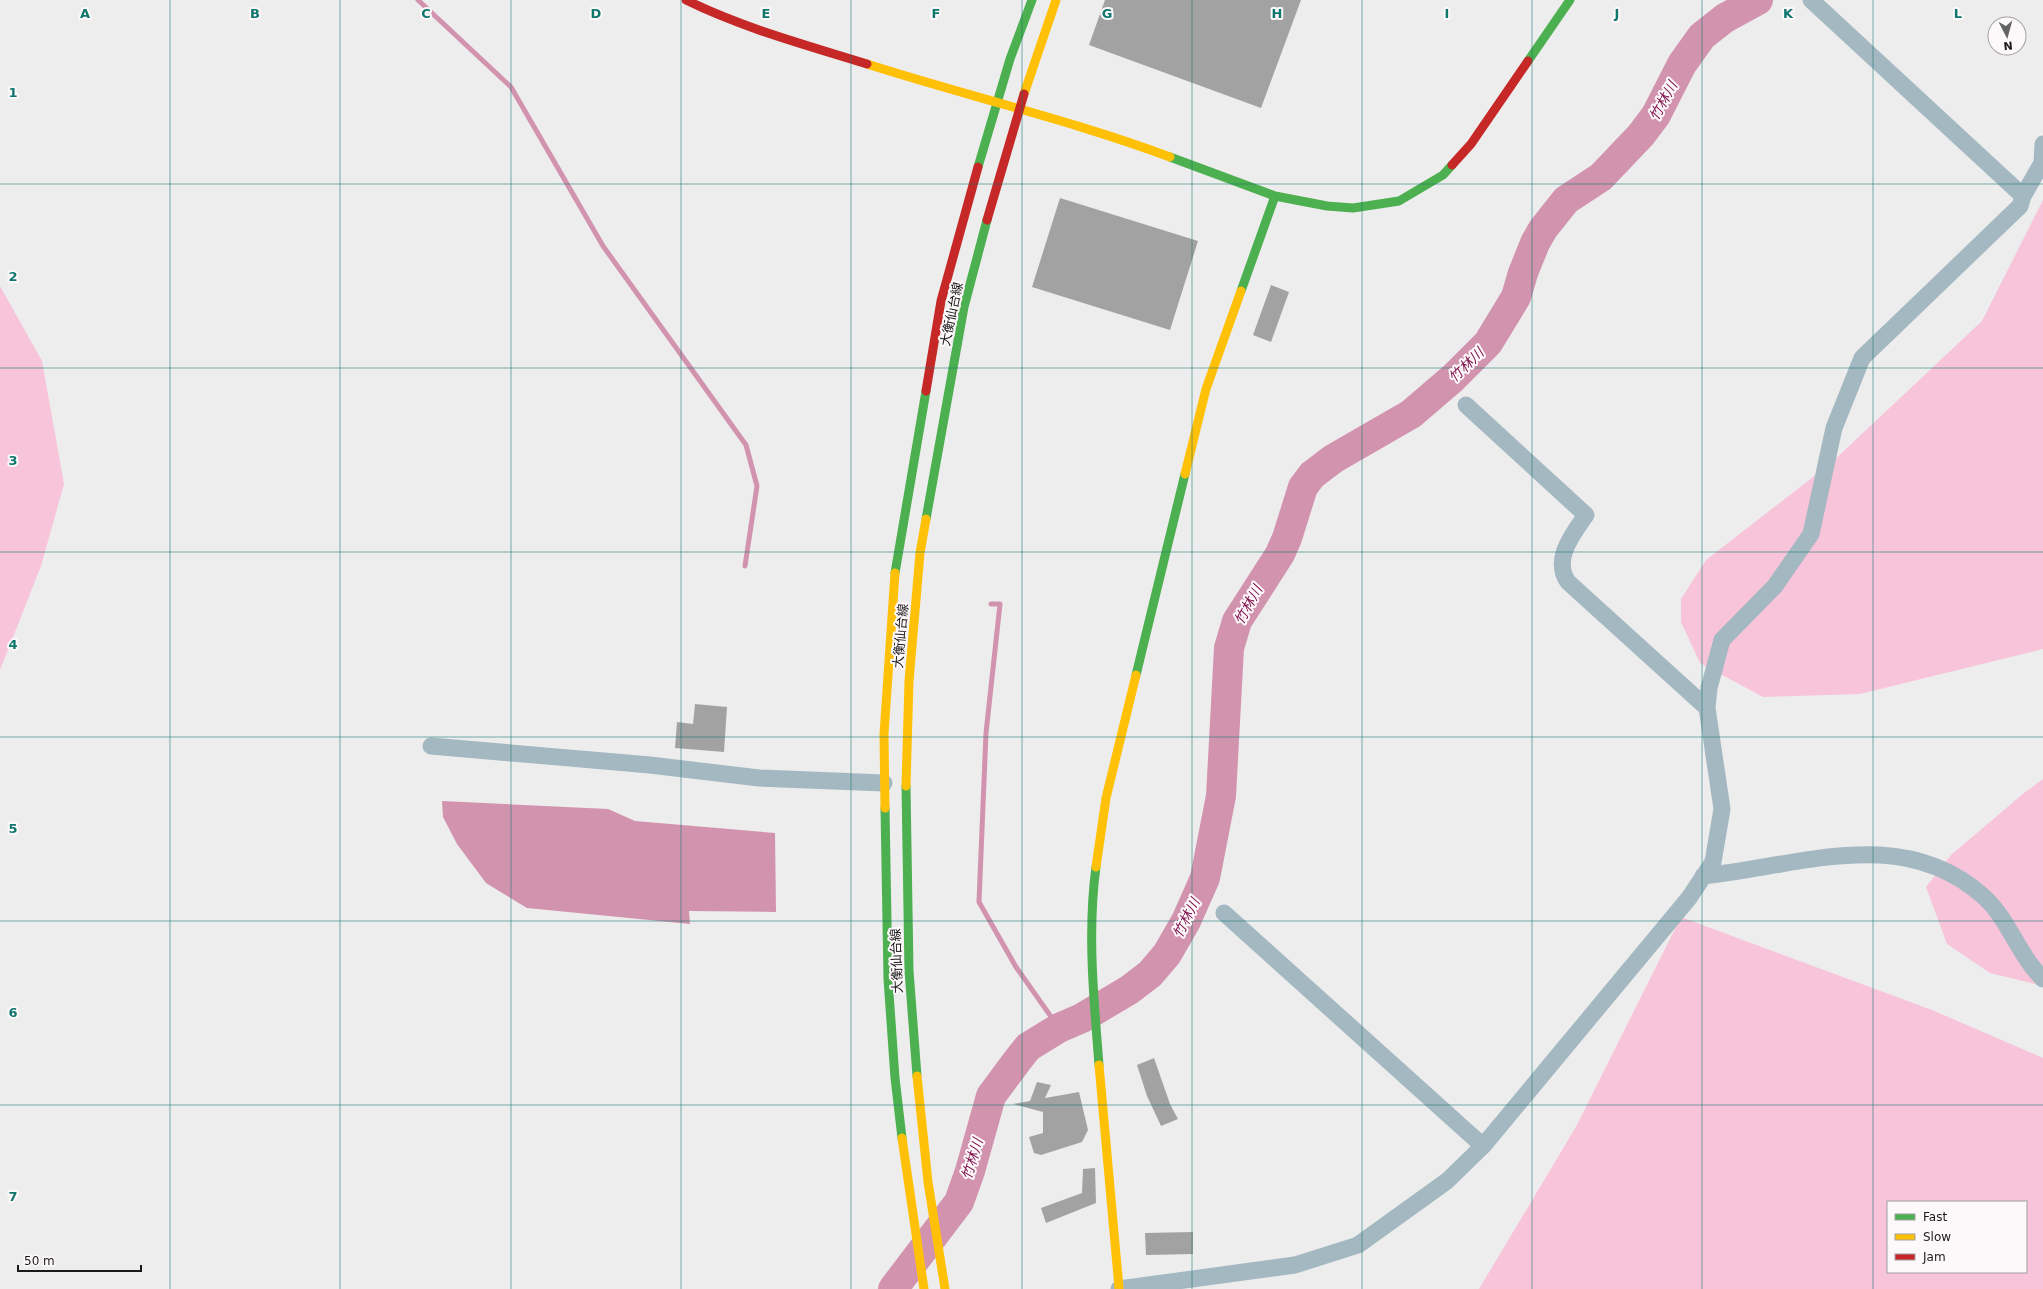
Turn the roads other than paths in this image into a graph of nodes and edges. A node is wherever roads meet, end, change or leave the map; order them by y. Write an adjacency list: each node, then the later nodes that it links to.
1 (686, 0): 6 (main road)
2 (1032, 0): 6 (main road, 大衡仙台線)
3 (1056, 0): 7 (main road, 大衡仙台線)
4 (1570, 0): 9 (main road)
5 (1811, 0): 10 (street)
6 (996, 103): 7 (main road); 14 (main road, 大衡仙台線)
7 (1019, 109): 9 (main road); 20 (main road, 大衡仙台線)
8 (2043, 144): 10 (street)
9 (1276, 196): 21 (main road)
10 (2023, 196): 12 (street)
11 (1466, 405): 12 (street)
12 (1707, 708): 15 (street)
13 (430, 746): 14 (street)
14 (884, 783): 22 (main road, 大衡仙台線)
15 (1703, 876): 17 (street); 18 (street)
16 (1224, 913): 18 (street)
17 (2043, 979)
18 (1484, 1146): 19 (street)
19 (1205, 1284): 21 (street)
20 (944, 1287)
21 (1119, 1288)
22 (924, 1289)

